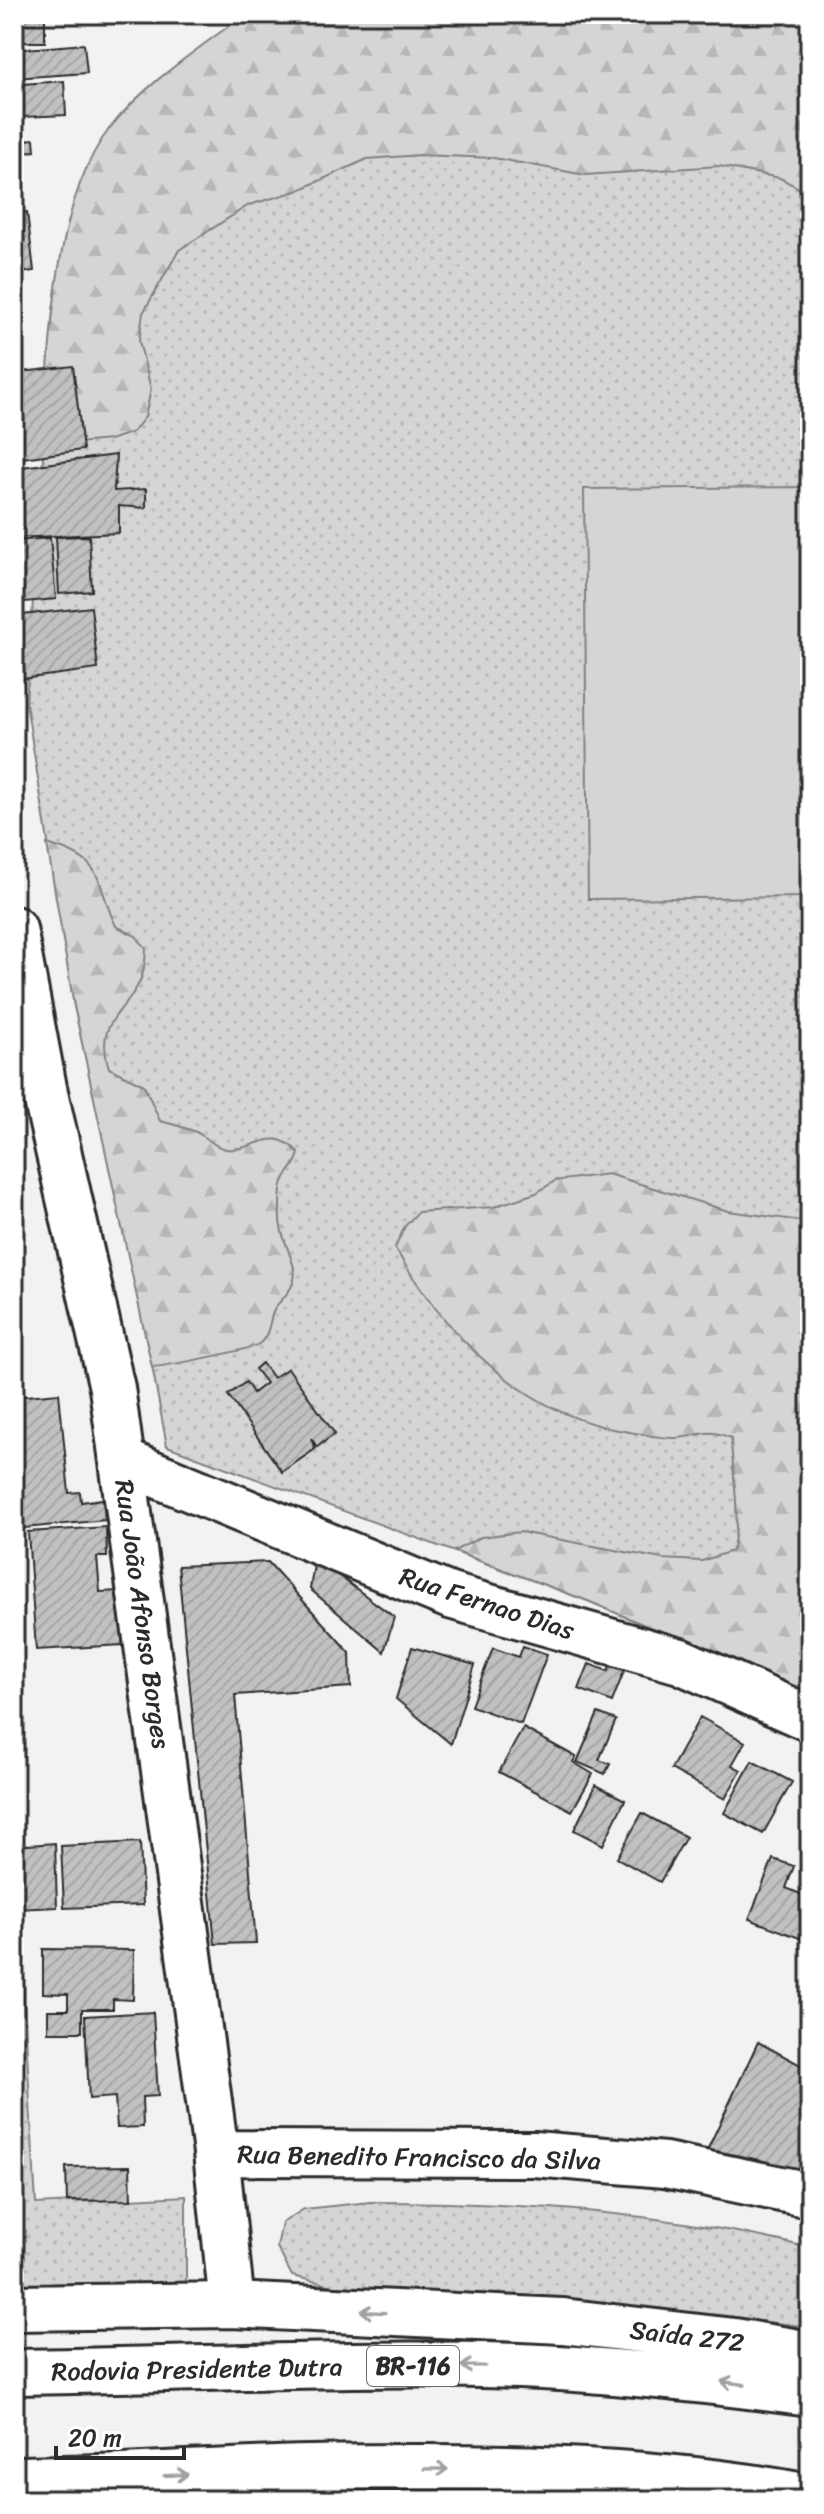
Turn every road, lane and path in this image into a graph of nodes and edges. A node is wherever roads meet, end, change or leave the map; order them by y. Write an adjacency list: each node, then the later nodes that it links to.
1 (14, 929): 2 (main road, Rua João Afonso Borges)
2 (123, 1461): 3 (main road, Rua Fernao Dias); 4 (main road, Rua João Afonso Borges)
3 (810, 1719)
4 (216, 2153): 5 (main road, Rua Benedito Francisco da Silva); 6 (main road, Rua João Afonso Borges)
5 (810, 2195)
6 (232, 2305): 7 (main road, Saída 272); 8 (main road, Saída 272, one-way to 6)
7 (14, 2308)
8 (810, 2354)
9 (14, 2372): 10 (main road, Rodovia Presidente Dutra / BR-116, one-way to 9)
10 (810, 2394)
11 (14, 2479): 12 (main road, one-way to 12)
12 (810, 2497)

